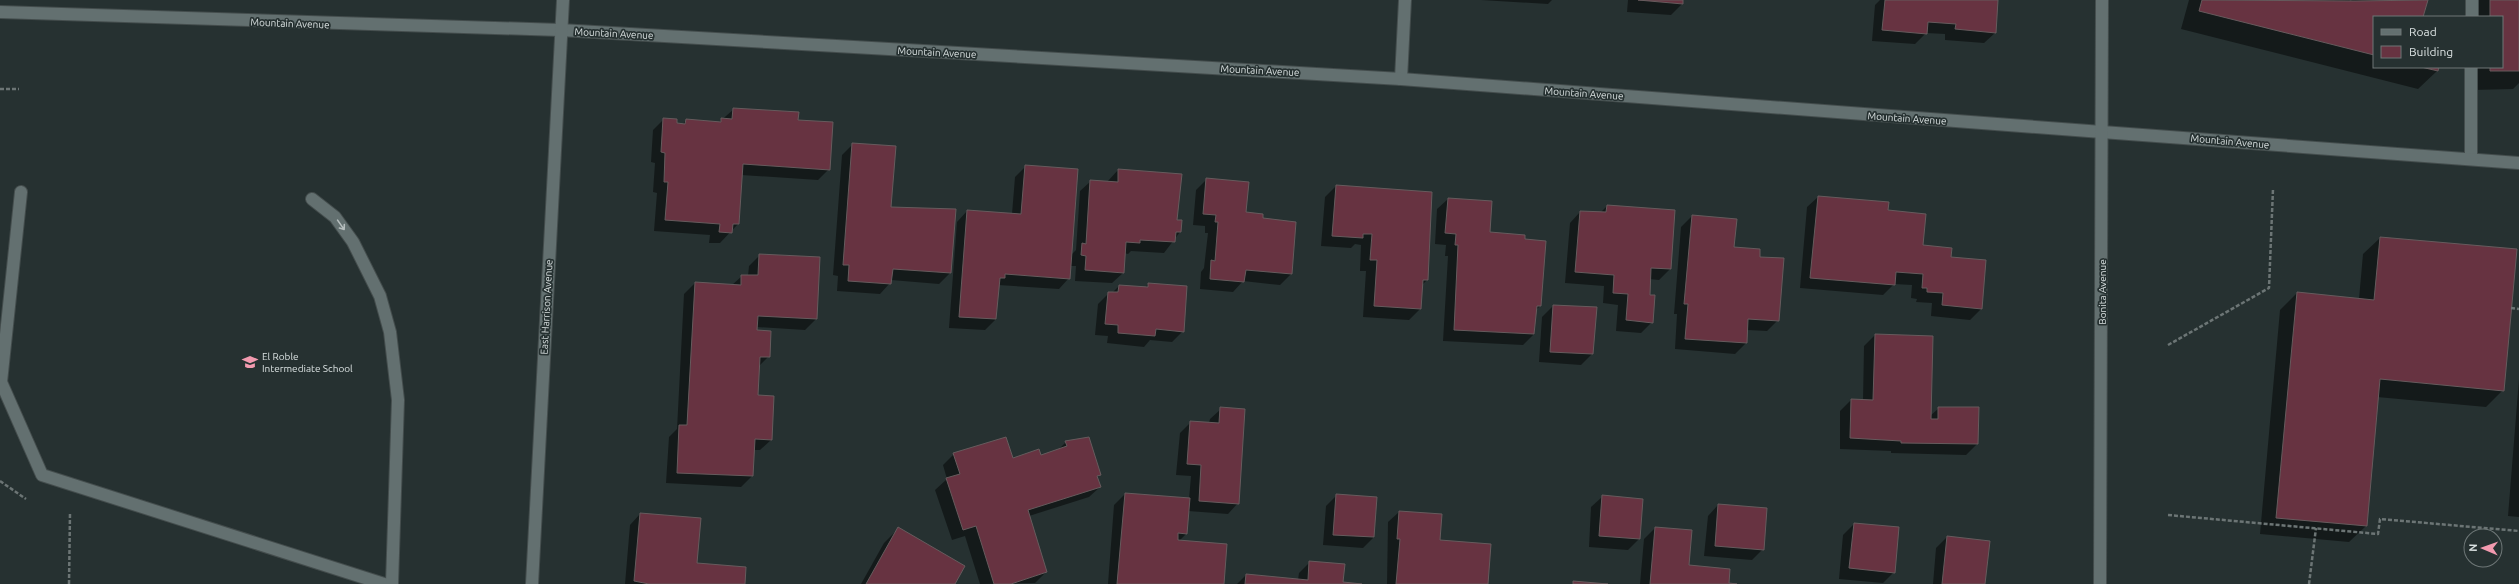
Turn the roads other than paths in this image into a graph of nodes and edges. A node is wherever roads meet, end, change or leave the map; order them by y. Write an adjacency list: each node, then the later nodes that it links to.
1 (563, 0): 7 (main road, East Harrison Avenue)
2 (1405, 0): 9 (main road)
3 (2102, 0): 10 (main road, Bonita Avenue)
4 (2472, 0): 6 (main road)
5 (0, 12): 7 (main road, Mountain Avenue)
6 (2472, 16)
7 (560, 30): 9 (main road, Mountain Avenue); 17 (main road, East Harrison Avenue)
8 (2471, 68): 11 (main road)
9 (1401, 79): 10 (main road, Mountain Avenue)
10 (2102, 132): 11 (main road, Mountain Avenue); 18 (main road, Bonita Avenue)
11 (2471, 159): 12 (main road, Mountain Avenue)
12 (2519, 163)
13 (21, 192): 15 (main road)
14 (312, 199): 16 (main road, one-way to 16)
15 (384, 584)
16 (392, 584)
17 (532, 584)
18 (2100, 584)

